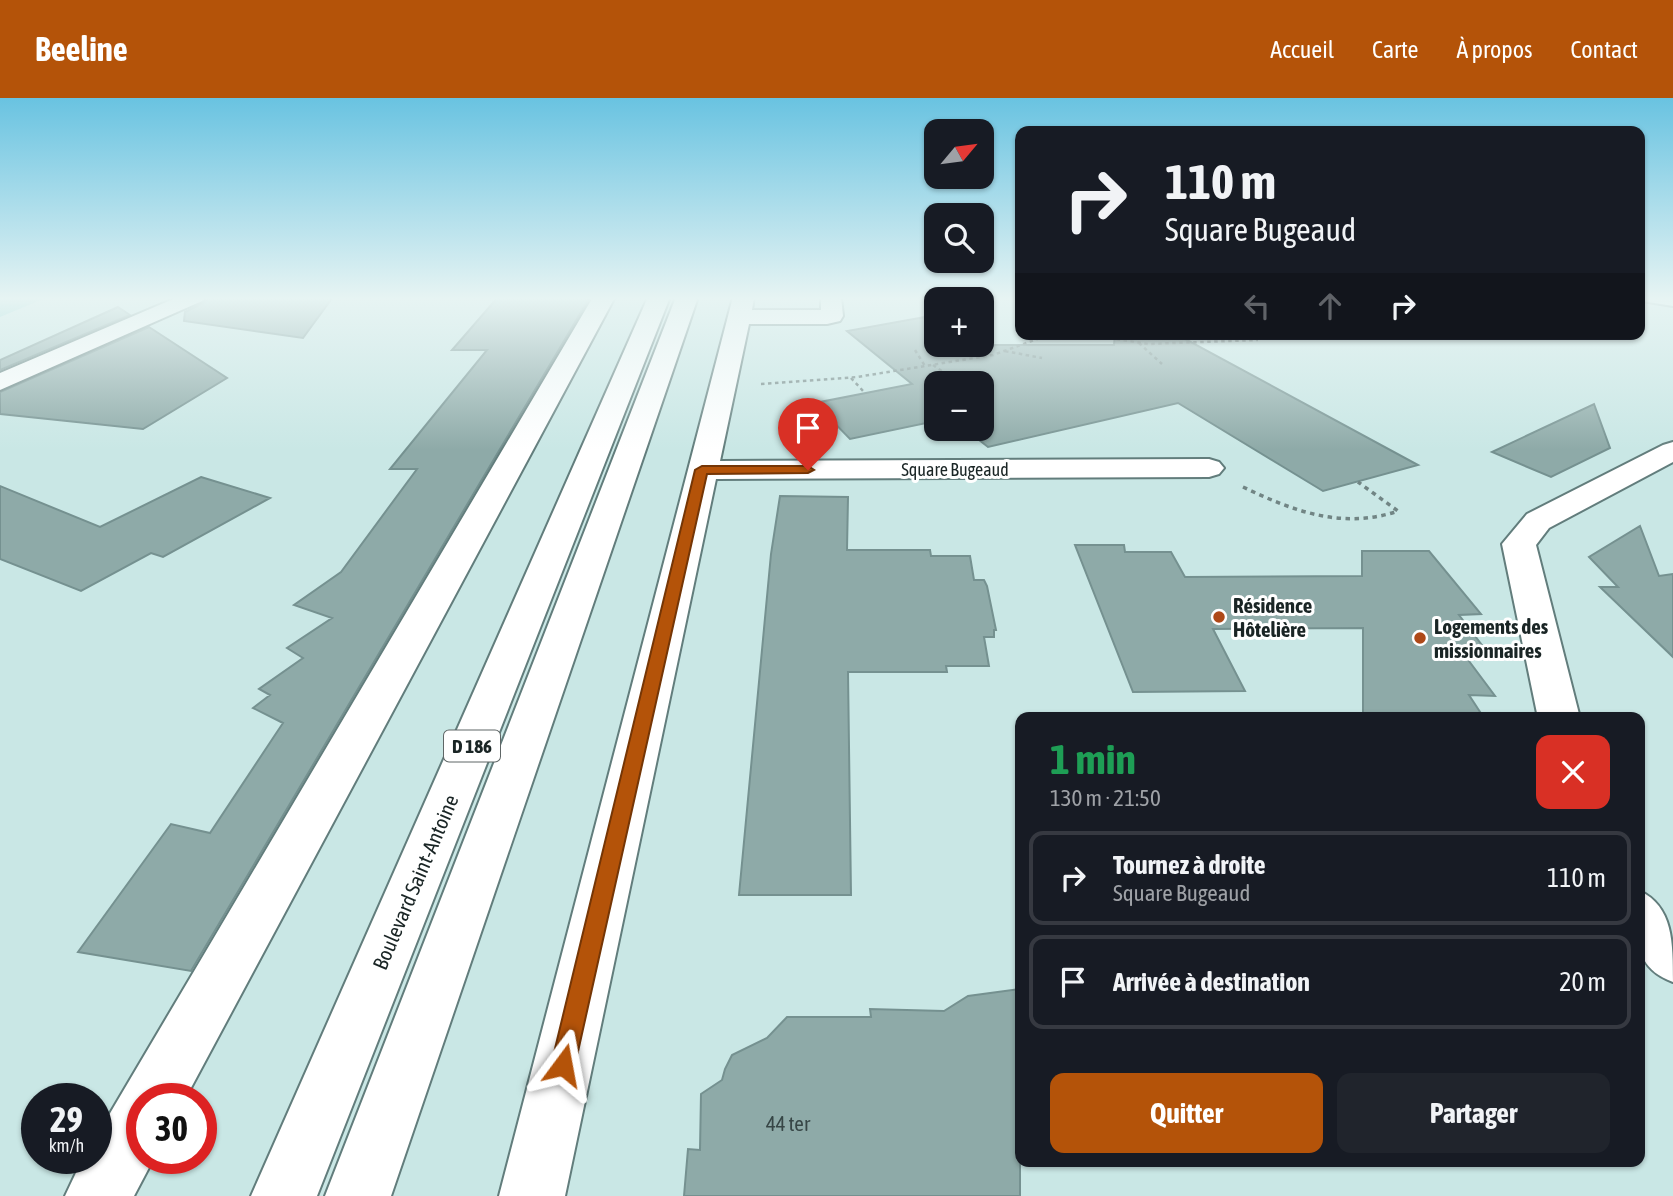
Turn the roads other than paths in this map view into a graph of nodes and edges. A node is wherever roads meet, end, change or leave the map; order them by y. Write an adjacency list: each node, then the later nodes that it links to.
1 (77, 348): 6 (street)
2 (575, 348): 13 (street)
3 (638, 348): 16 (street, Boulevard Saint-Antoine / D 186)
4 (668, 348): 17 (street, D 186)
5 (731, 348): 9 (street)
6 (0, 382)
7 (1673, 451): 10 (street)
8 (1209, 468): 9 (street, Square Bugeaud)
9 (702, 470): 18 (street)
10 (1558, 712)
11 (1645, 920): 12 (street)
12 (1673, 958)
13 (161, 1083)
14 (126, 1146): 15 (street)
15 (98, 1196)
16 (284, 1196)
17 (358, 1196)
18 (532, 1196)

